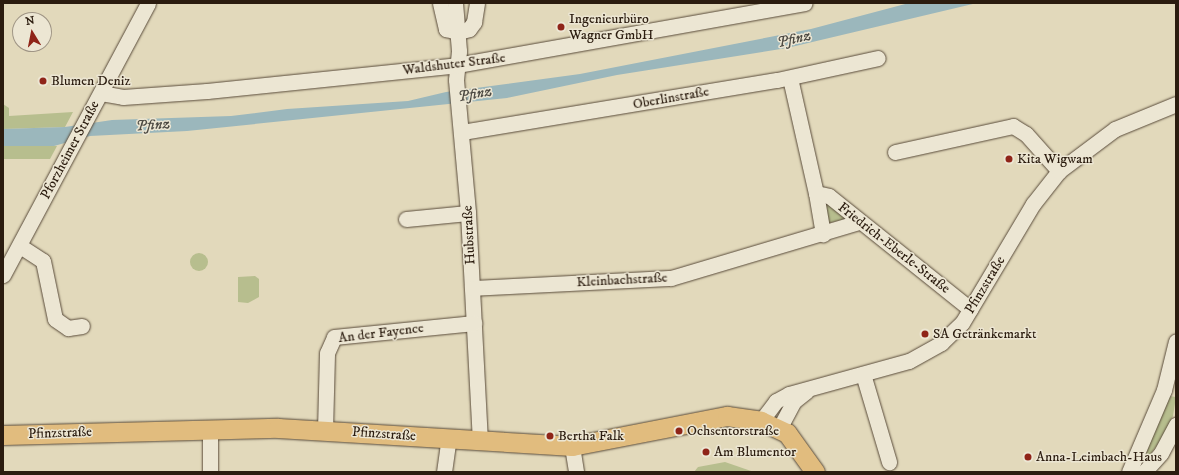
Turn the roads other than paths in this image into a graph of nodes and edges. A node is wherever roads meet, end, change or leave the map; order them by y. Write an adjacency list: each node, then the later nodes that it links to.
1 (148, 3): 11 (street, Pforzheimer Straße)
2 (440, 3): 7 (street)
3 (455, 3): 7 (street, Hubstraße)
4 (477, 3): 7 (street)
5 (805, 3): 6 (street, Waldshuter Straße)
6 (754, 8): 9 (street, Waldshuter Straße)
7 (458, 32): 9 (street, Hubstraße)
8 (878, 58): 10 (street, Oberlinstraße)
9 (457, 65): 11 (street, Waldshuter Straße); 13 (street, Hubstraße)
10 (790, 78): 13 (street, Oberlinstraße); 16 (street, Friedrich-Eberle-Straße)
11 (101, 93): 21 (street, Pforzheimer Straße)
12 (1176, 104): 15 (street, Pfinzstraße)
13 (462, 132): 17 (street, Hubstraße)
14 (894, 152): 15 (street)
15 (1059, 171): 24 (street, Pfinzstraße)
16 (816, 193): 19 (street, Friedrich-Eberle-Straße); 20 (street, Friedrich-Eberle-Straße)
17 (468, 213): 18 (street); 23 (street, Hubstraße)
18 (406, 219)
19 (859, 222): 20 (street, Kleinbachstraße); 24 (street, Friedrich-Eberle-Straße)
20 (823, 234): 23 (street, Kleinbachstraße)
21 (20, 246): 22 (street, Pforzheimer Straße); 26 (street)
22 (3, 275)
23 (472, 288): 25 (street, Hubstraße)
24 (970, 309): 28 (street, Pfinzstraße)
25 (474, 323): 35 (street, An der Fayence); 38 (street, Hubstraße)
26 (82, 326)
27 (1176, 341): 30 (street)
28 (863, 374): 29 (street, Pfinzstraße); 40 (street)
29 (815, 387): 31 (street, Pfinzstraße); 34 (street, Pfinzstraße)
30 (1170, 390): 46 (street)
31 (761, 421): 34 (main road, Pfinzstraße); 39 (main road, Pfinzstraße)
32 (1176, 425): 41 (street)
33 (210, 428): 35 (main road, Pfinzstraße); 36 (main road, Pfinzstraße); 42 (street)
34 (779, 429): 45 (main road)
35 (326, 430): 37 (main road, Pfinzstraße)
36 (3, 435)
37 (449, 438): 38 (main road, Pfinzstraße); 43 (street)
38 (480, 439): 39 (main road, Pfinzstraße)
39 (572, 446): 44 (street)
40 (889, 462)
41 (1154, 466): 47 (street)
42 (210, 472)
43 (444, 472)
44 (576, 472)
45 (815, 472)
46 (1129, 472)
47 (1144, 472)

